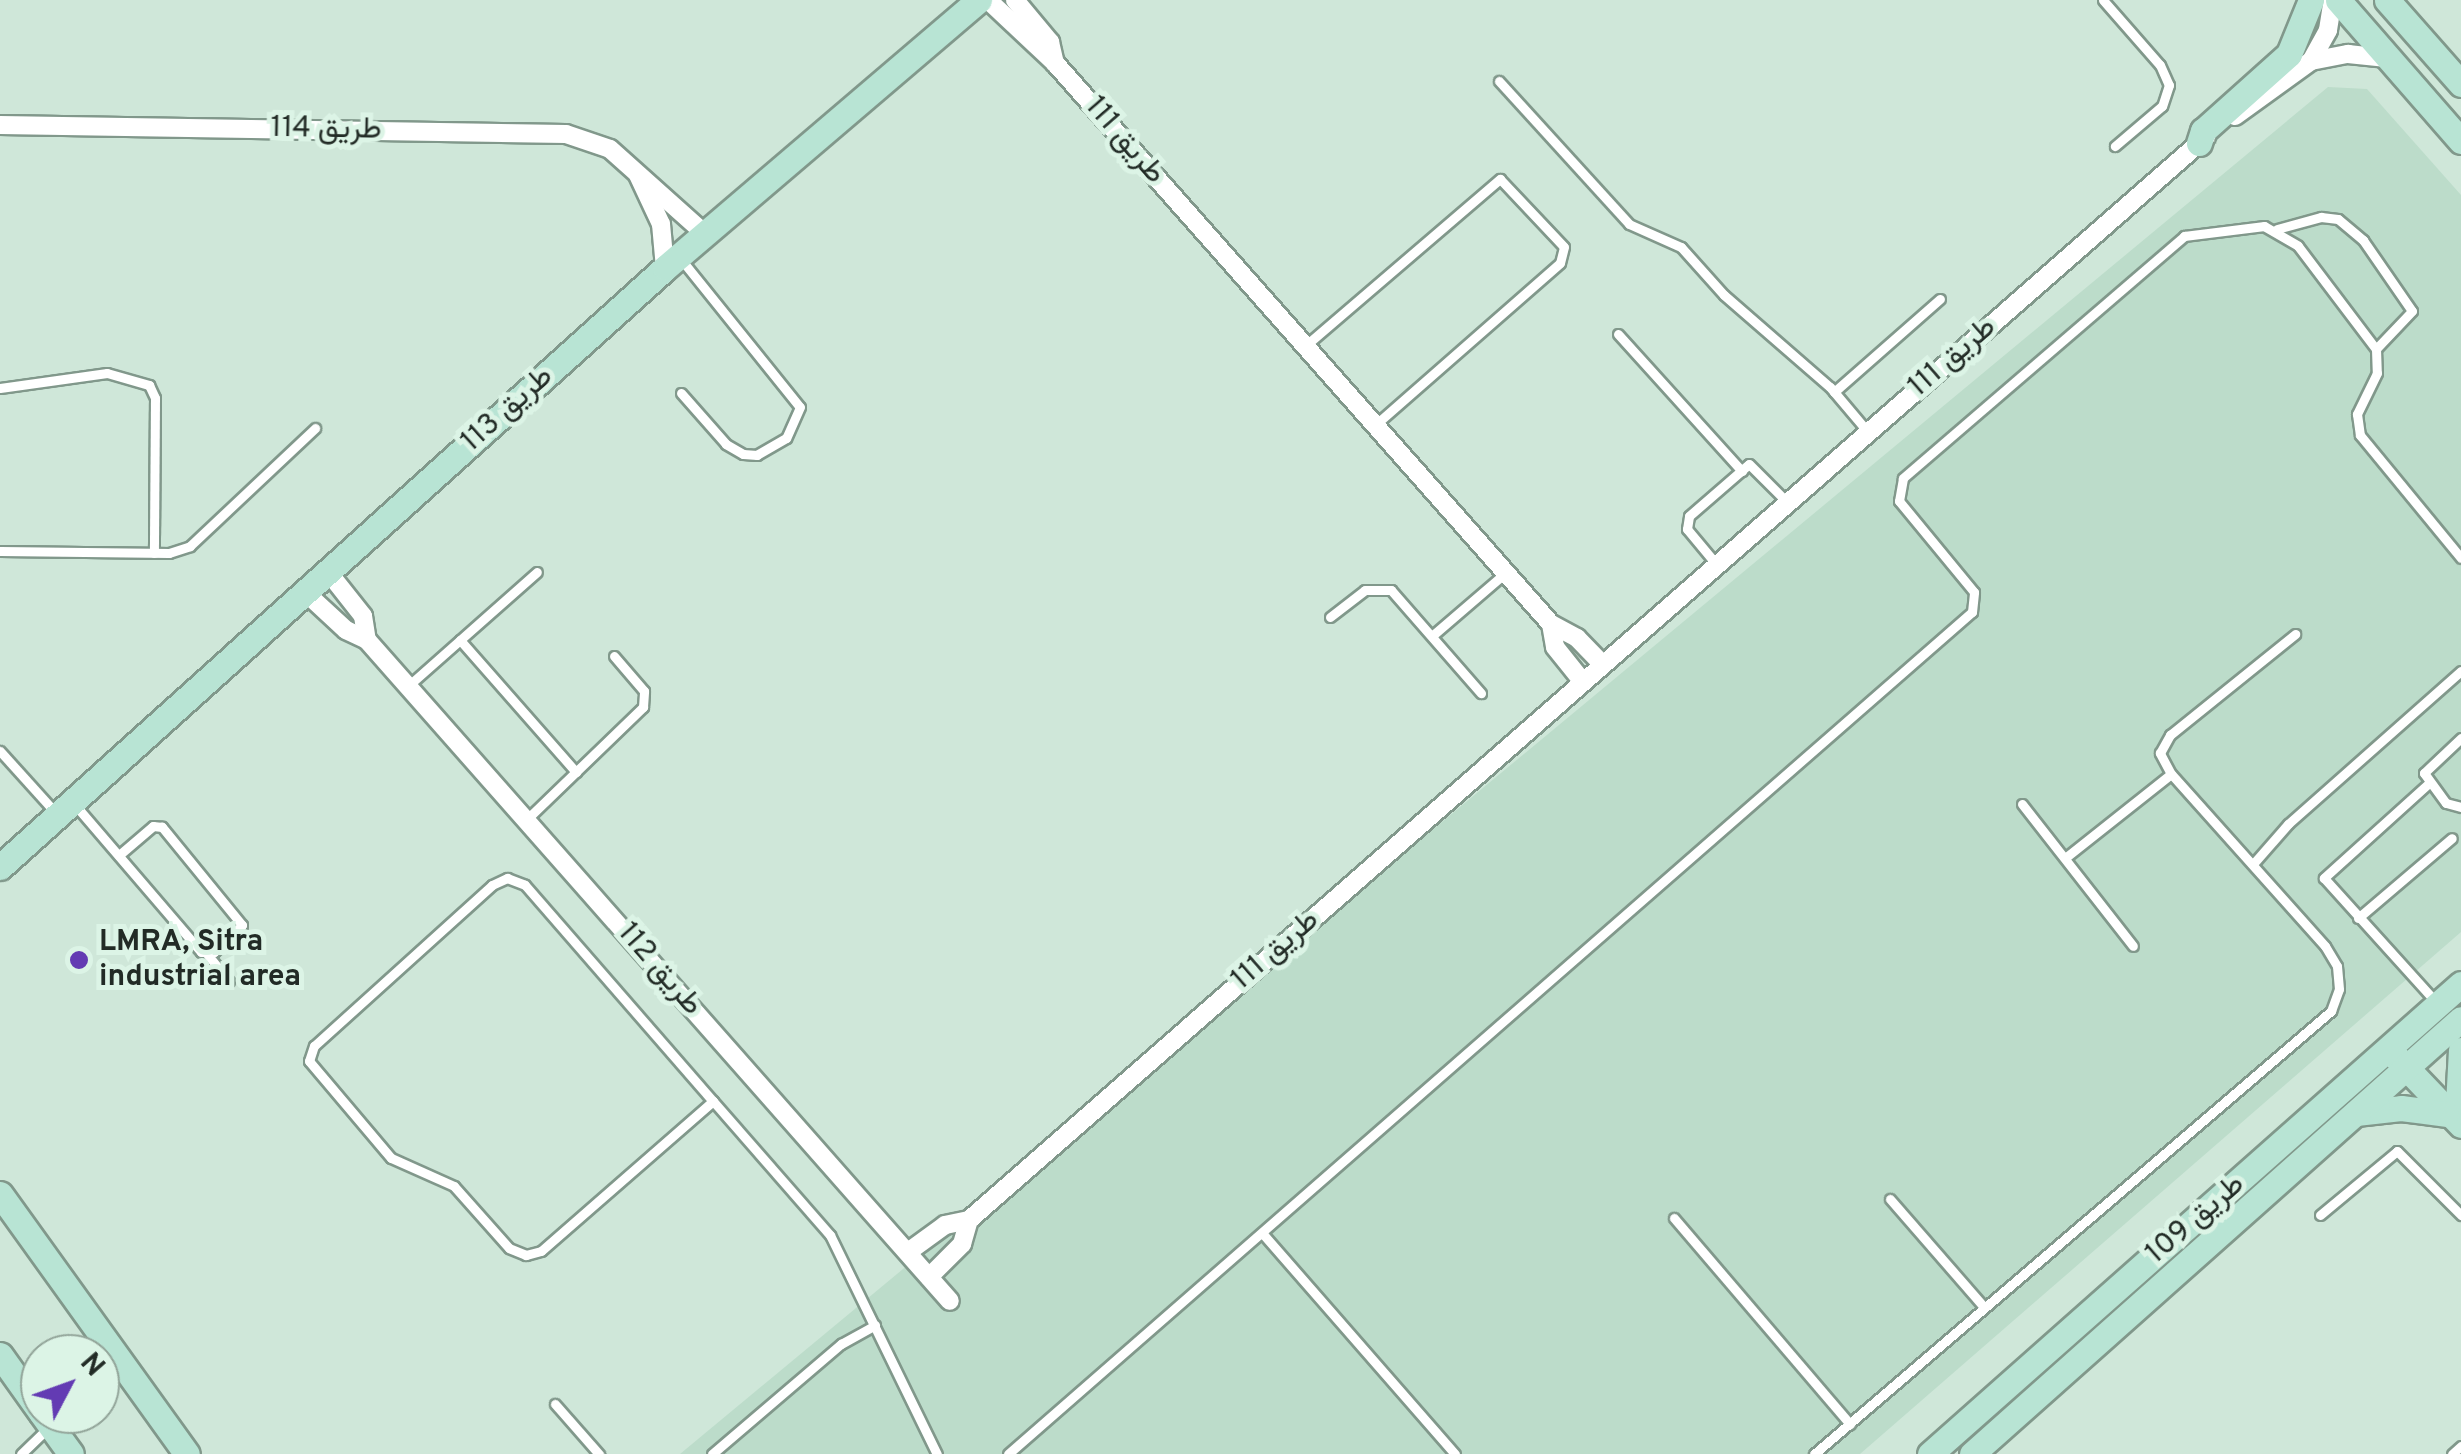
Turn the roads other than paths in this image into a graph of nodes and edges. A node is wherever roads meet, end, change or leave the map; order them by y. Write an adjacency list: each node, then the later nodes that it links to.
1 (979, 0): 19 (street, طريق 113)
2 (988, 0): 10 (street, طريق 111)
3 (1015, 0): 10 (street, طريق 111)
4 (2104, 0): 16 (lane)
5 (2312, 0): 15 (street)
6 (2335, 0): 8 (street); 9 (street, طريق 111)
7 (2388, 0): 12 (street)
8 (2387, 58): 9 (street, طريق 111); 14 (street)
9 (2310, 61): 15 (street, طريق 111)
10 (1055, 63): 23 (street, طريق 111)
11 (1500, 81): 26 (lane)
12 (2461, 84)
13 (0, 125): 17 (street, طريق 114)
14 (2461, 141)
15 (2199, 142): 30 (street, طريق 111)
16 (2115, 146)
17 (638, 175): 19 (street, طريق 114); 20 (street, طريق 114)
18 (2276, 230): 24 (lane); 24 (lane); 86 (lane)
19 (705, 234): 20 (street, طريق 113)
20 (672, 262): 27 (lane); 37 (street, طريق 113)
21 (1940, 298): 26 (lane)
22 (1618, 334): 31 (lane)
23 (1304, 346): 28 (street, طريق 111); 28 (lane)
24 (2376, 349): 35 (lane)
25 (0, 388): 34 (lane)
26 (1834, 392): 30 (lane)
27 (682, 393)
28 (1375, 425): 39 (street, طريق 111)
29 (315, 428): 34 (lane)
30 (1868, 432): 32 (street, طريق 111)
31 (1742, 471): 32 (lane); 36 (lane)
32 (1788, 503): 36 (street, طريق 111)
33 (0, 551): 34 (lane)
34 (154, 553)
35 (2461, 558)
36 (1717, 565): 48 (street, طريق 111)
37 (329, 572): 40 (street, طريق 113); 45 (street, طريق 112)
38 (536, 572): 46 (lane)
39 (1506, 573): 42 (street, طريق 111); 44 (lane)
40 (306, 592): 45 (street, طريق 112); 60 (street, طريق 113)
41 (1330, 617): 44 (lane)
42 (1551, 624): 48 (street, طريق 111); 50 (street, طريق 111)
43 (2295, 634): 56 (lane)
44 (1433, 635): 52 (lane)
45 (368, 640): 51 (street, طريق 112)
46 (460, 640): 51 (lane); 55 (lane)
47 (614, 656): 55 (lane)
48 (1602, 665): 50 (street, طريق 111)
49 (2461, 671): 66 (lane)
50 (1583, 682): 85 (street, طريق 111)
51 (408, 686): 61 (street, طريق 112)
52 (1481, 693)
53 (2461, 738): 57 (lane)
54 (0, 751): 60 (lane)
55 (576, 772): 61 (lane)
56 (2170, 774): 65 (lane); 66 (lane)
57 (2429, 783): 59 (lane); 68 (lane)
58 (2022, 804): 65 (lane)
59 (2461, 807)
60 (56, 813): 63 (street, طريق 113); 64 (lane); 67 (street, طريق 113)
61 (526, 820): 87 (street, طريق 112)
62 (2452, 838): 68 (lane)
63 (0, 854)
64 (119, 855): 70 (lane); 70 (lane)
65 (2065, 858): 69 (lane)
66 (2253, 864): 90 (lane)
67 (0, 867)
68 (2358, 918): 73 (lane)
69 (2133, 946)
70 (207, 954): 71 (lane)
71 (229, 980)
72 (2461, 984): 73 (street, طريق 109)
73 (2438, 1004): 76 (street, طريق 109)
74 (2461, 1020): 76 (street, طريق 109)
75 (2461, 1050): 79 (street)
76 (2404, 1054): 78 (street, طريق 109); 79 (street); 104 (street, طريق 109)
77 (713, 1101): 77 (lane); 91 (lane)
78 (2356, 1113): 79 (street); 105 (street, طريق 109)
79 (2456, 1113)
80 (0, 1194): 97 (street)
81 (1890, 1199): 90 (lane)
82 (2320, 1214): 83 (lane)
83 (2461, 1215)
84 (1674, 1218): 95 (lane)
85 (970, 1220): 87 (street, طريق 111); 88 (street, طريق 111)
86 (1263, 1234): 101 (lane); 102 (lane)
87 (908, 1252): 88 (street, طريق 112)
88 (929, 1276): 89 (street, طريق 112)
89 (950, 1300)
90 (1984, 1308): 95 (lane)
91 (875, 1325): 99 (lane); 100 (lane)
92 (0, 1355): 93 (street)
93 (20, 1383)
94 (555, 1404): 98 (lane)
95 (1850, 1424): 103 (lane)
96 (2461, 1446): 106 (lane)
97 (187, 1454)
98 (599, 1454)
99 (712, 1454)
100 (936, 1454)
101 (1008, 1454)
102 (1455, 1454)
103 (1814, 1454)
104 (1930, 1454)
105 (1972, 1454)
106 (2452, 1454)

